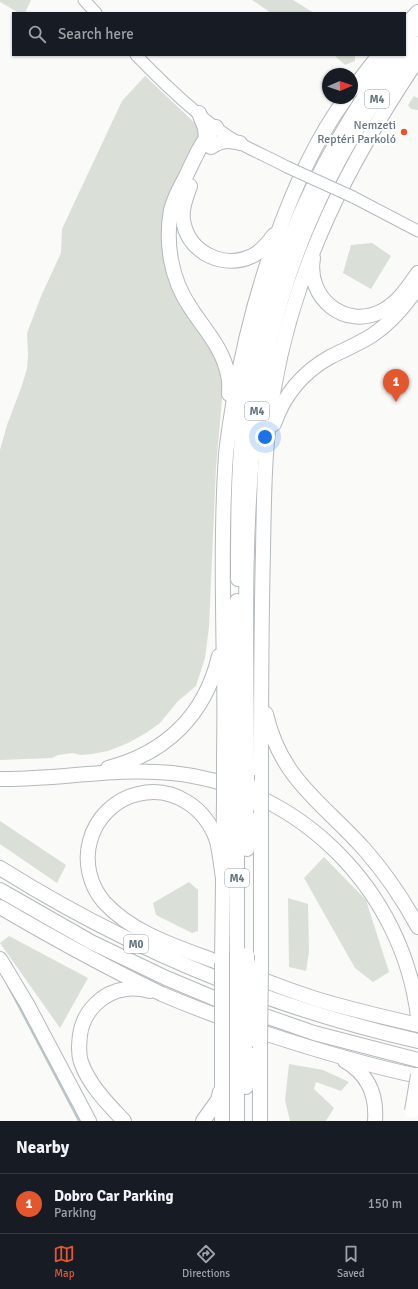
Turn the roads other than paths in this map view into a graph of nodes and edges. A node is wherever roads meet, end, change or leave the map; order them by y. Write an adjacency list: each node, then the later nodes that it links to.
1 (84, 0): 2 (main road)
2 (95, 12)
3 (418, 12): 4 (highway)
4 (406, 25)
5 (418, 25): 6 (highway)
6 (406, 40)
7 (418, 44): 27 (highway, M4)
8 (137, 56): 14 (main road)
9 (378, 56): 12 (highway)
10 (393, 56): 27 (highway, M4)
11 (418, 59): 20 (highway)
12 (358, 82)
13 (342, 104): 18 (highway)
14 (199, 113): 15 (main road); 16 (highway)
15 (216, 127): 16 (highway); 17 (main road)
16 (208, 143): 17 (highway); 18 (highway); 23 (highway)
17 (240, 143): 19 (main road, bridge)
18 (281, 224): 23 (highway)
19 (418, 231)
20 (314, 247): 21 (highway); 24 (highway)
21 (418, 273)
22 (418, 287): 24 (highway)
23 (231, 422): 25 (highway)
24 (266, 449): 26 (highway)
25 (223, 635): 27 (highway); 28 (highway)
26 (262, 668): 35 (highway); 46 (highway, bridge)
27 (236, 771): 30 (highway, M4, bridge); 30 (highway, bridge)
28 (76, 774): 29 (highway); 38 (highway)
29 (0, 779)
30 (236, 804): 32 (highway); 40 (highway, M4, bridge)
31 (0, 868): 41 (highway, M0)
32 (223, 878): 39 (highway); 44 (highway, bridge)
33 (0, 890): 43 (highway, M0)
34 (0, 907): 37 (highway)
35 (418, 928)
36 (0, 959): 48 (highway)
37 (163, 994): 42 (highway); 49 (highway)
38 (417, 1011)
39 (418, 1025)
40 (242, 1040): 52 (highway, M4); 53 (highway, M4)
41 (418, 1041)
42 (337, 1056): 45 (highway); 56 (highway)
43 (418, 1060)
44 (222, 1075): 50 (highway); 51 (highway)
45 (418, 1075): 47 (highway, bridge)
46 (260, 1087): 54 (highway); 55 (highway)
47 (411, 1116)
48 (88, 1121)
49 (124, 1121)
50 (203, 1121)
51 (222, 1121)
52 (237, 1121)
53 (246, 1121)
54 (260, 1121)
55 (264, 1121)
56 (375, 1121)

